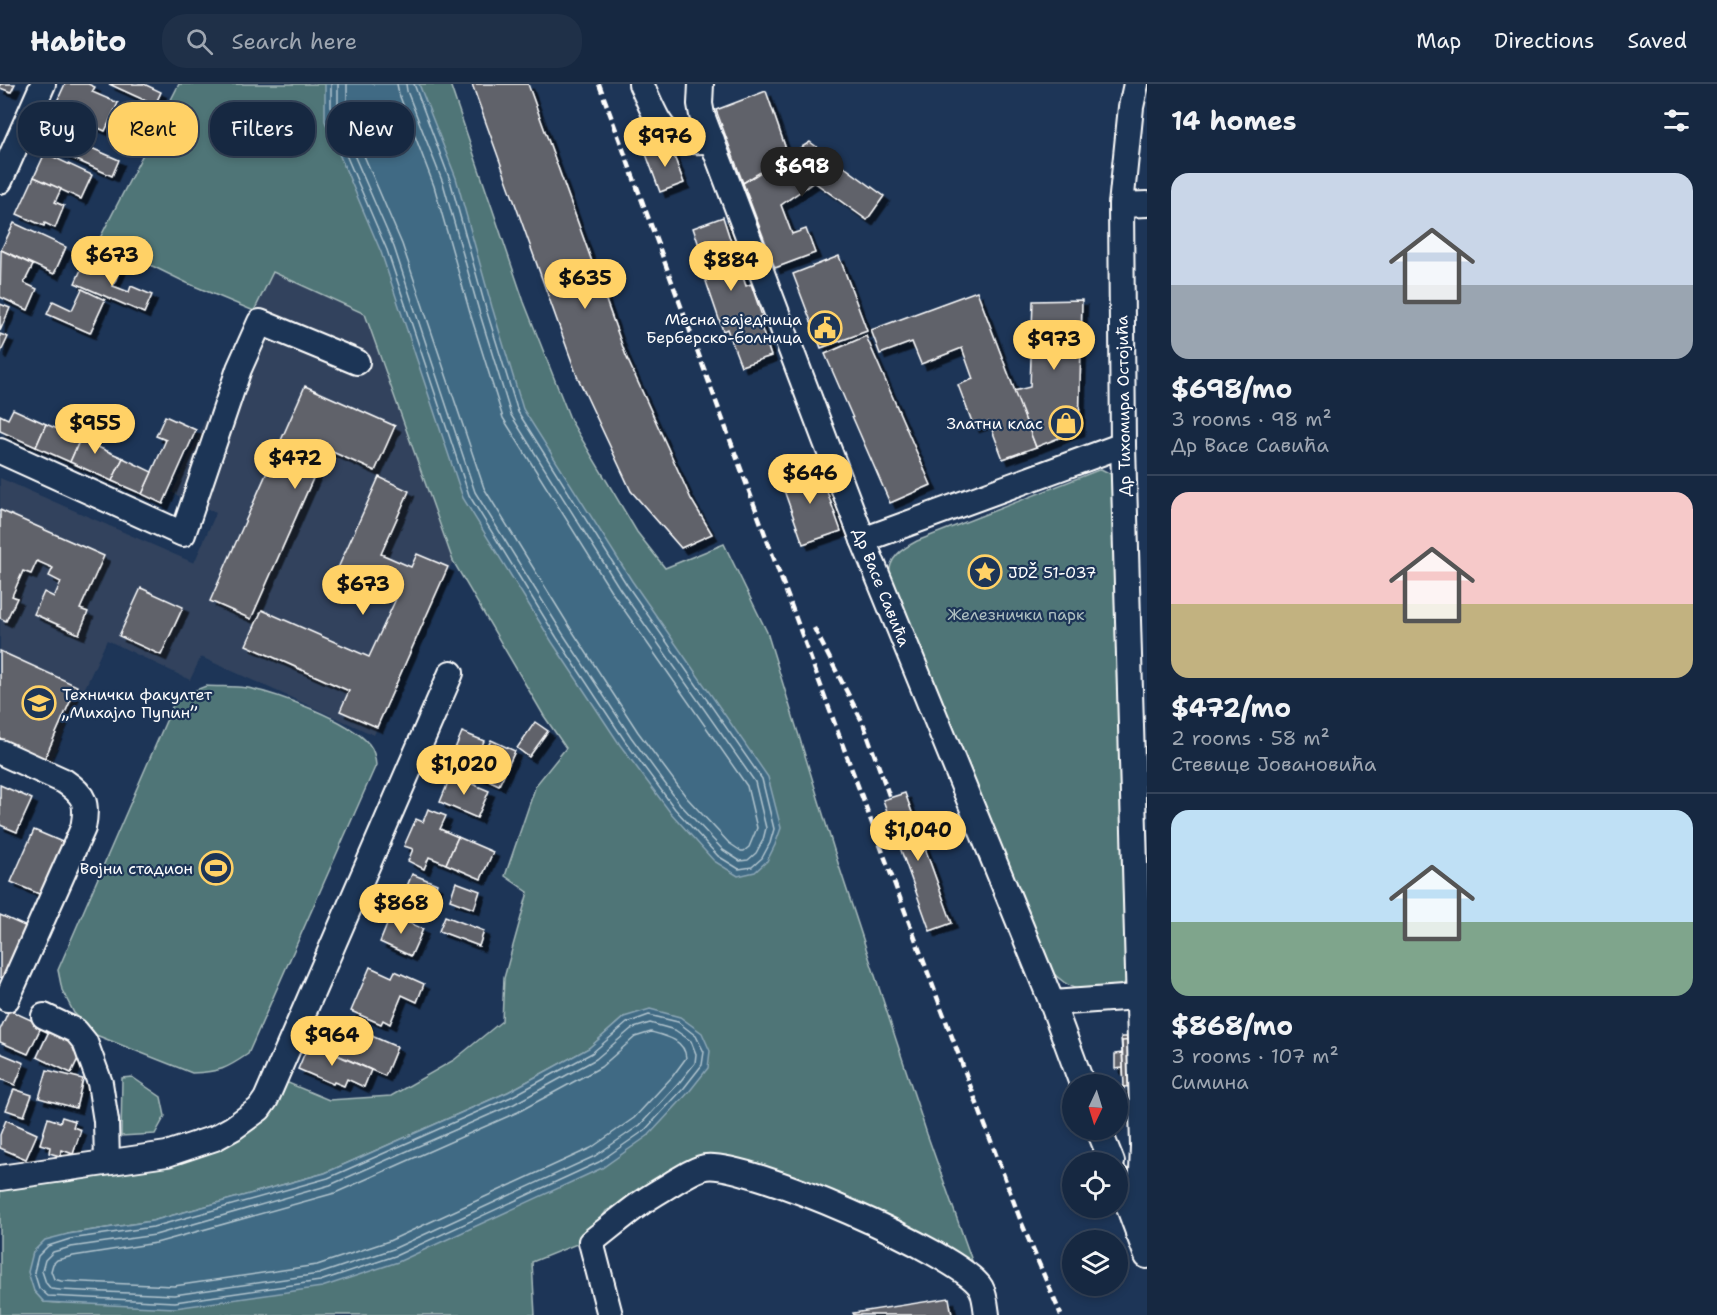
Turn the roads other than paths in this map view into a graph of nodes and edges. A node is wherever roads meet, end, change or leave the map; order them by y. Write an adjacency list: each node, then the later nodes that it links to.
1 (43, 84): 5 (street)
2 (641, 84): 6 (street)
3 (701, 84): 6 (street, Др Васе Савића)
4 (1136, 84): 9 (street, Др Тихомира Остојића)
5 (9, 137): 7 (street)
6 (712, 140): 13 (street, Др Васе Савића)
7 (0, 181)
8 (1147, 204): 9 (street)
9 (1121, 205): 11 (street, Др Тихомира Остојића)
10 (357, 362): 12 (street)
11 (1123, 445): 13 (street); 16 (street, Др Тихомира Остојића)
12 (0, 450)
13 (863, 540): 18 (street, Др Васе Савића)
14 (451, 673): 23 (street)
15 (0, 752): 19 (street)
16 (1140, 797): 17 (street, Др Тихомира Остојића)
17 (1138, 997): 18 (street); 22 (street, Др Тихомира Остојића)
18 (1052, 1003): 20 (street, Др Васе Савића)
19 (18, 1004): 23 (street)
20 (1078, 1074)
21 (1132, 1087): 22 (street)
22 (1143, 1146): 26 (street, Др Тихомира Остојића)
23 (107, 1162): 24 (street)
24 (0, 1178)
25 (1128, 1206): 26 (street)
26 (1138, 1233): 27 (street)
27 (1147, 1256)
28 (610, 1315): 29 (street)
29 (987, 1315)

